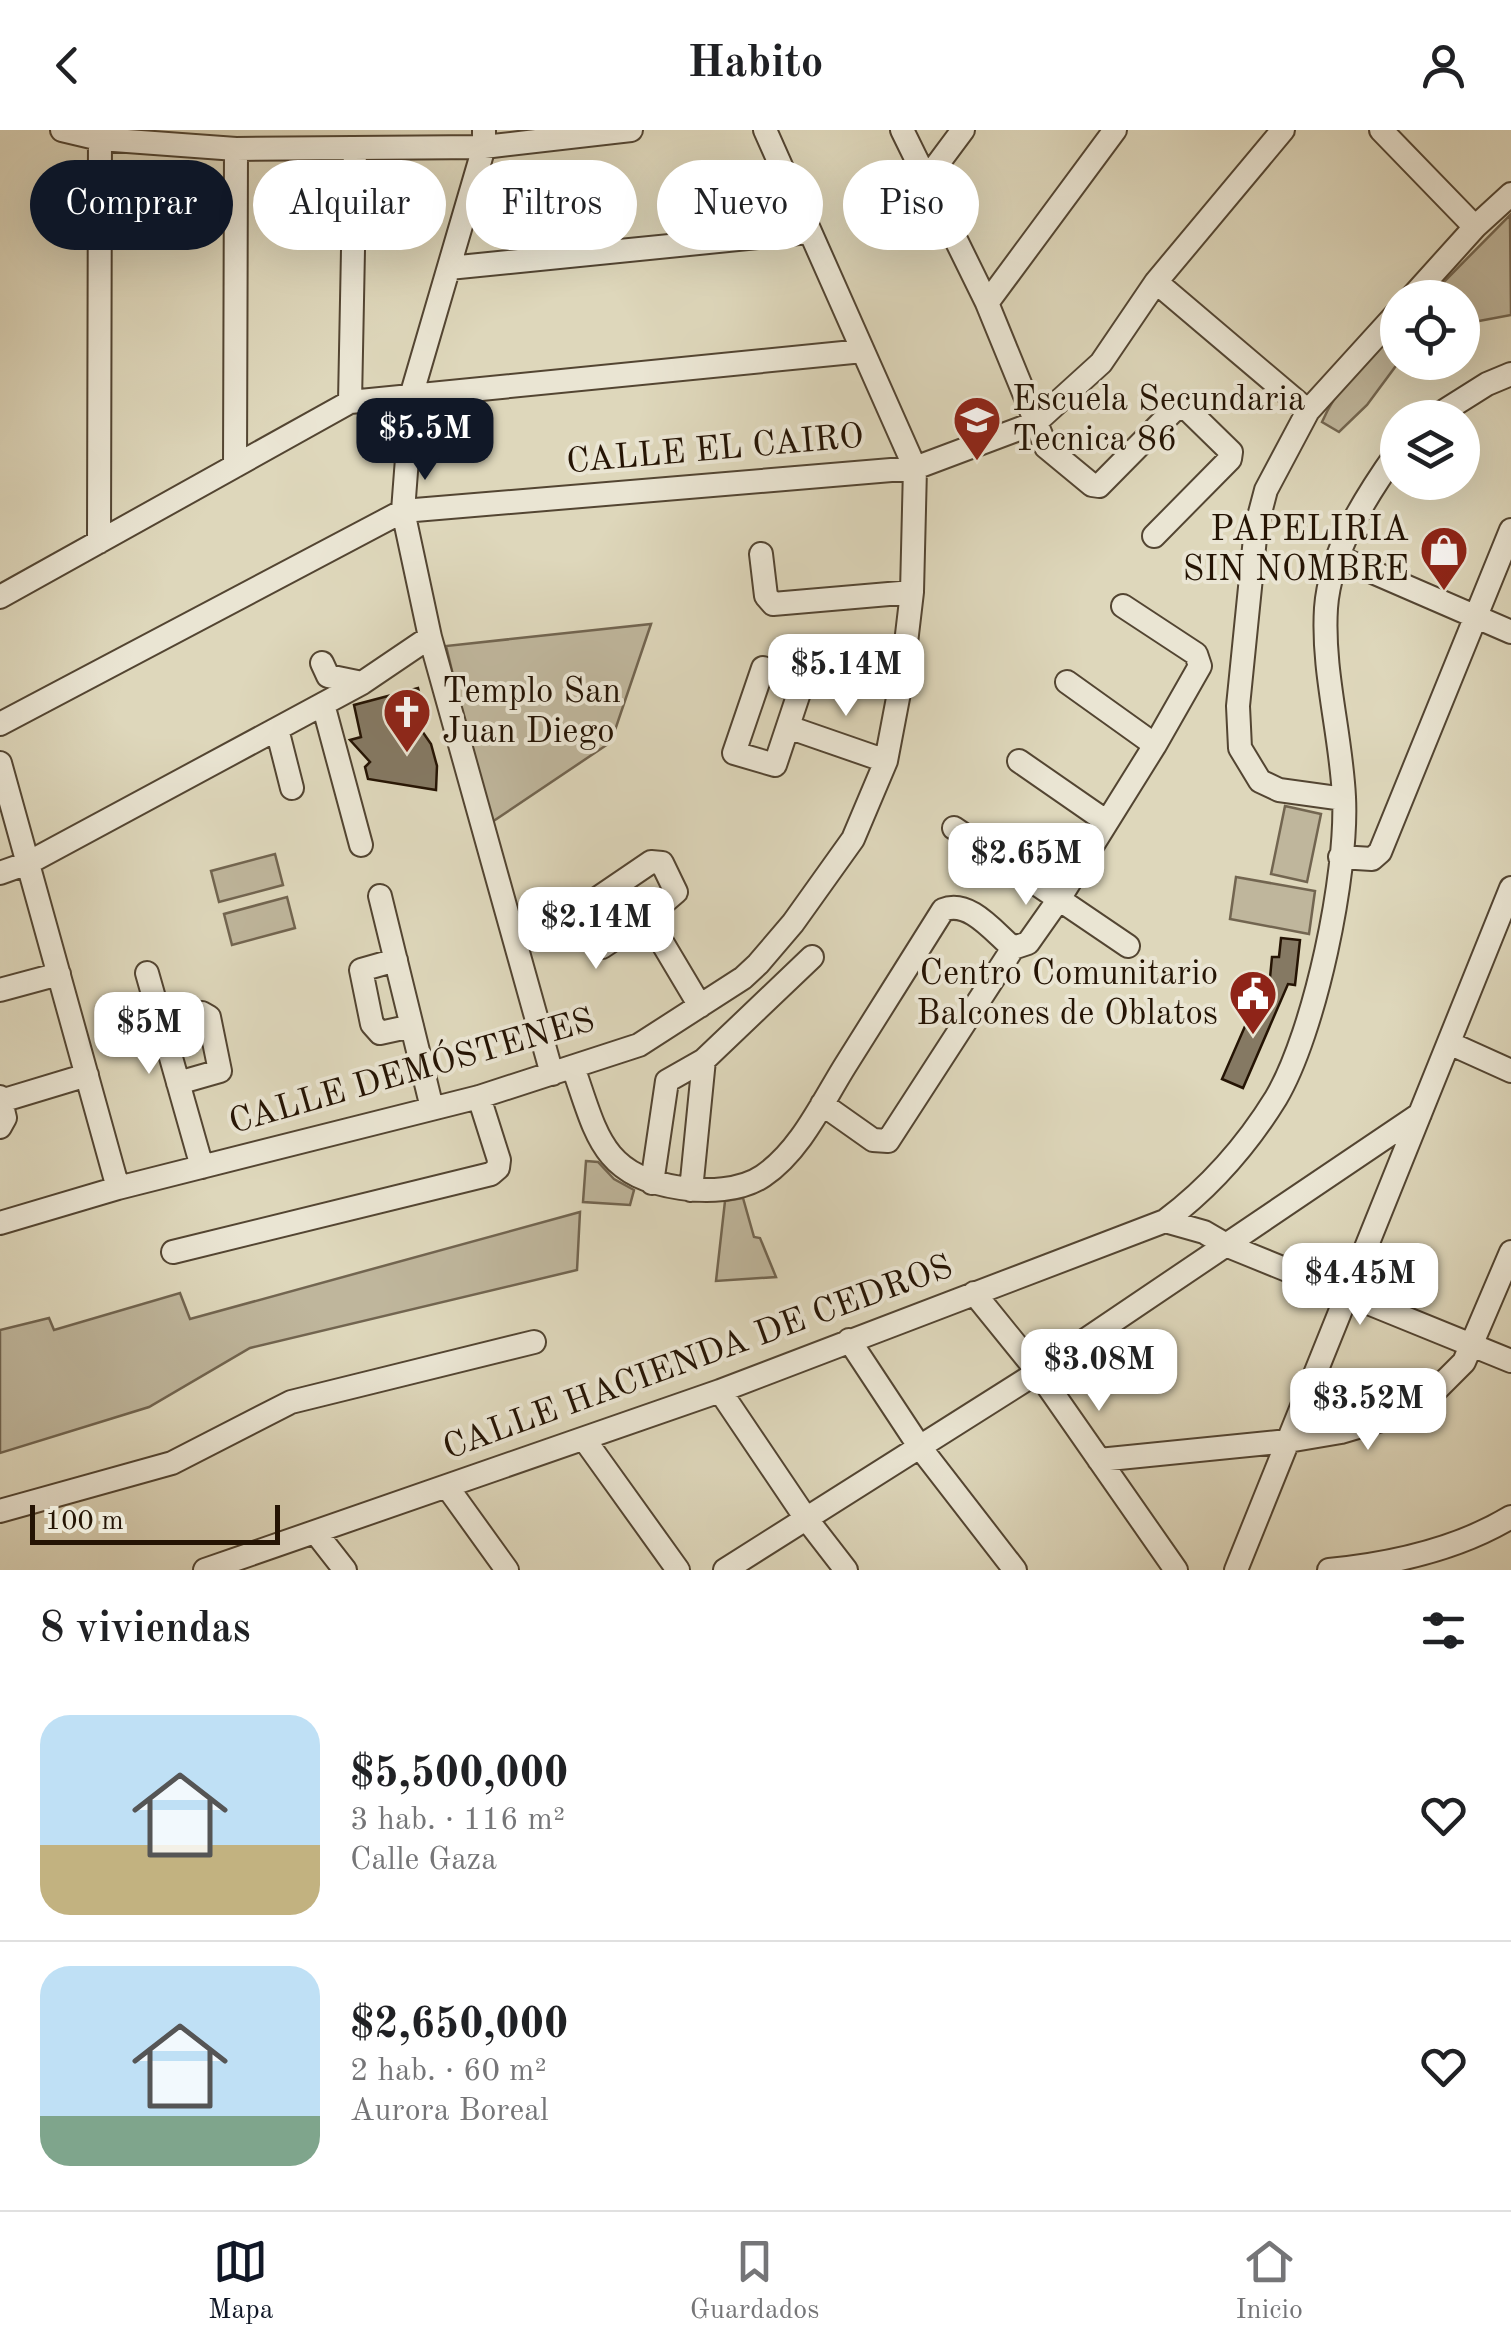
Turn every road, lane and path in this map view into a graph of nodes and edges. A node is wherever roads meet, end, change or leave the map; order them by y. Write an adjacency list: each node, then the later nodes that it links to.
1 (62, 130): 9 (street)
2 (765, 130): 13 (street, CALLE DEMÓSTENES)
3 (902, 130): 14 (street)
4 (963, 130): 15 (street)
5 (1115, 130): 24 (street)
6 (1284, 130): 23 (street, CALLE EL CAIRO)
7 (1381, 130): 17 (street)
8 (616, 131): 10 (street)
9 (100, 134): 12 (street); 39 (street)
10 (484, 139): 11 (street); 21 (street)
11 (355, 148): 12 (street); 30 (street)
12 (236, 149): 33 (street)
13 (778, 160)
14 (919, 160)
15 (941, 160)
16 (1511, 194): 17 (street)
17 (1475, 226): 22 (street)
18 (657, 247): 21 (street)
19 (817, 250): 26 (street, CALLE DEMÓSTENES)
20 (962, 250): 24 (street)
21 (449, 268): 28 (street)
22 (1427, 280)
23 (1156, 282): 31 (street); 32 (street, CALLE EL CAIRO)
24 (986, 302): 32 (street)
25 (1380, 332): 31 (street)
26 (863, 351): 28 (street); 34 (street, CALLE DEMÓSTENES)
27 (1511, 374): 29 (street)
28 (412, 393): 30 (street); 36 (street)
29 (1462, 400)
30 (350, 402): 33 (street)
31 (1308, 411): 60 (street)
32 (1035, 423): 34 (street, CALLE EL CAIRO); 38 (street)
33 (235, 466): 39 (street)
34 (915, 468): 36 (street, CALLE EL CAIRO); 42 (street, CALLE DEMÓSTENES)
35 (1380, 476): 41 (street, CALLE HACIENDA DE CEDROS)
36 (402, 512): 47 (street); 52 (street, CALLE EL CAIRO)
37 (1511, 530): 45 (street)
38 (1154, 536)
39 (99, 542): 43 (street)
40 (760, 554): 42 (street)
41 (1338, 557): 45 (street); 60 (street, CALLE HACIENDA DE CEDROS)
42 (912, 592): 56 (street, CALLE DEMÓSTENES)
43 (0, 597)
44 (1123, 606): 55 (street)
45 (1474, 616): 46 (street); 64 (street)
46 (1511, 632)
47 (430, 638): 50 (street); 83 (street)
48 (322, 664): 50 (street)
49 (1067, 682): 55 (street)
50 (362, 683): 51 (street)
51 (323, 704): 54 (street); 63 (street)
52 (0, 724)
53 (788, 727): 53 (street); 56 (street)
54 (277, 729): 59 (street); 65 (street)
55 (1155, 745): 61 (street)
56 (886, 761): 78 (street, CALLE DEMÓSTENES)
57 (1019, 761): 61 (street)
58 (0, 764): 65 (street)
59 (292, 788)
60 (1344, 799): 64 (street, CALLE HACIENDA DE CEDROS)
61 (1107, 822): 69 (street)
62 (954, 828): 69 (street)
63 (361, 845)
64 (1340, 857): 97 (street, CALLE HACIENDA DE CEDROS)
65 (28, 863): 66 (street); 76 (street)
66 (0, 873)
67 (1511, 888): 81 (street)
68 (380, 896): 74 (street)
69 (1059, 899): 71 (street); 72 (street)
70 (647, 916): 78 (street)
71 (1128, 946)
72 (1013, 948): 89 (street); 89 (street)
73 (812, 958): 82 (street)
74 (396, 960): 79 (street); 79 (street)
75 (148, 973): 80 (street)
76 (59, 974): 77 (street); 85 (street)
77 (0, 990)
78 (700, 1006): 83 (street, CALLE DEMÓSTENES)
79 (412, 1026): 90 (street)
80 (162, 1028): 86 (street); 86 (street)
81 (1448, 1043): 84 (street); 91 (street)
82 (704, 1060): 94 (street); 96 (street)
83 (563, 1071): 87 (street, CALLE DEMÓSTENES); 94 (street)
84 (1511, 1071)
85 (87, 1075): 88 (street); 95 (street)
86 (178, 1083): 93 (street)
87 (479, 1097): 90 (street, CALLE DEMÓSTENES); 102 (street)
88 (1, 1099): 92 (street)
89 (822, 1104): 96 (street)
90 (432, 1108): 93 (street, CALLE DEMÓSTENES)
91 (1420, 1114): 101 (street); 105 (street)
92 (0, 1127)
93 (202, 1166): 95 (street, CALLE DEMÓSTENES)
94 (652, 1184): 96 (street)
95 (118, 1188): 99 (street, CALLE DEMÓSTENES)
96 (691, 1190)
97 (1205, 1190): 98 (street, CALLE HACIENDA DE CEDROS); 100 (street)
98 (1165, 1221): 100 (street); 104 (street, CALLE HACIENDA DE CEDROS)
99 (0, 1223)
100 (1204, 1232): 101 (street)
101 (1228, 1246): 105 (street); 110 (street)
102 (173, 1252)
103 (1511, 1252): 108 (street)
104 (974, 1293): 106 (street, CALLE HACIENDA DE CEDROS); 110 (street)
105 (1347, 1294): 108 (street); 113 (street)
106 (849, 1340): 111 (street, CALLE HACIENDA DE CEDROS); 114 (street)
107 (534, 1342): 117 (street)
108 (1472, 1346): 109 (street); 113 (street)
109 (1511, 1362)
110 (1038, 1372): 114 (street); 115 (street)
111 (720, 1391): 112 (street, CALLE HACIENDA DE CEDROS); 118 (street)
112 (584, 1439): 116 (street, CALLE HACIENDA DE CEDROS); 124 (street)
113 (1288, 1441): 115 (street); 129 (street)
114 (919, 1446): 118 (street); 127 (street)
115 (1099, 1460): 128 (street)
116 (448, 1488): 120 (street, CALLE HACIENDA DE CEDROS); 123 (street)
117 (0, 1511)
118 (805, 1517): 125 (street); 126 (street)
119 (1511, 1517): 130 (street)
120 (316, 1533): 121 (street, CALLE HACIENDA DE CEDROS); 122 (street)
121 (206, 1570)
122 (345, 1570)
123 (507, 1570)
124 (678, 1570)
125 (725, 1570)
126 (846, 1570)
127 (1015, 1570)
128 (1176, 1570)
129 (1236, 1570)
130 (1329, 1570)

